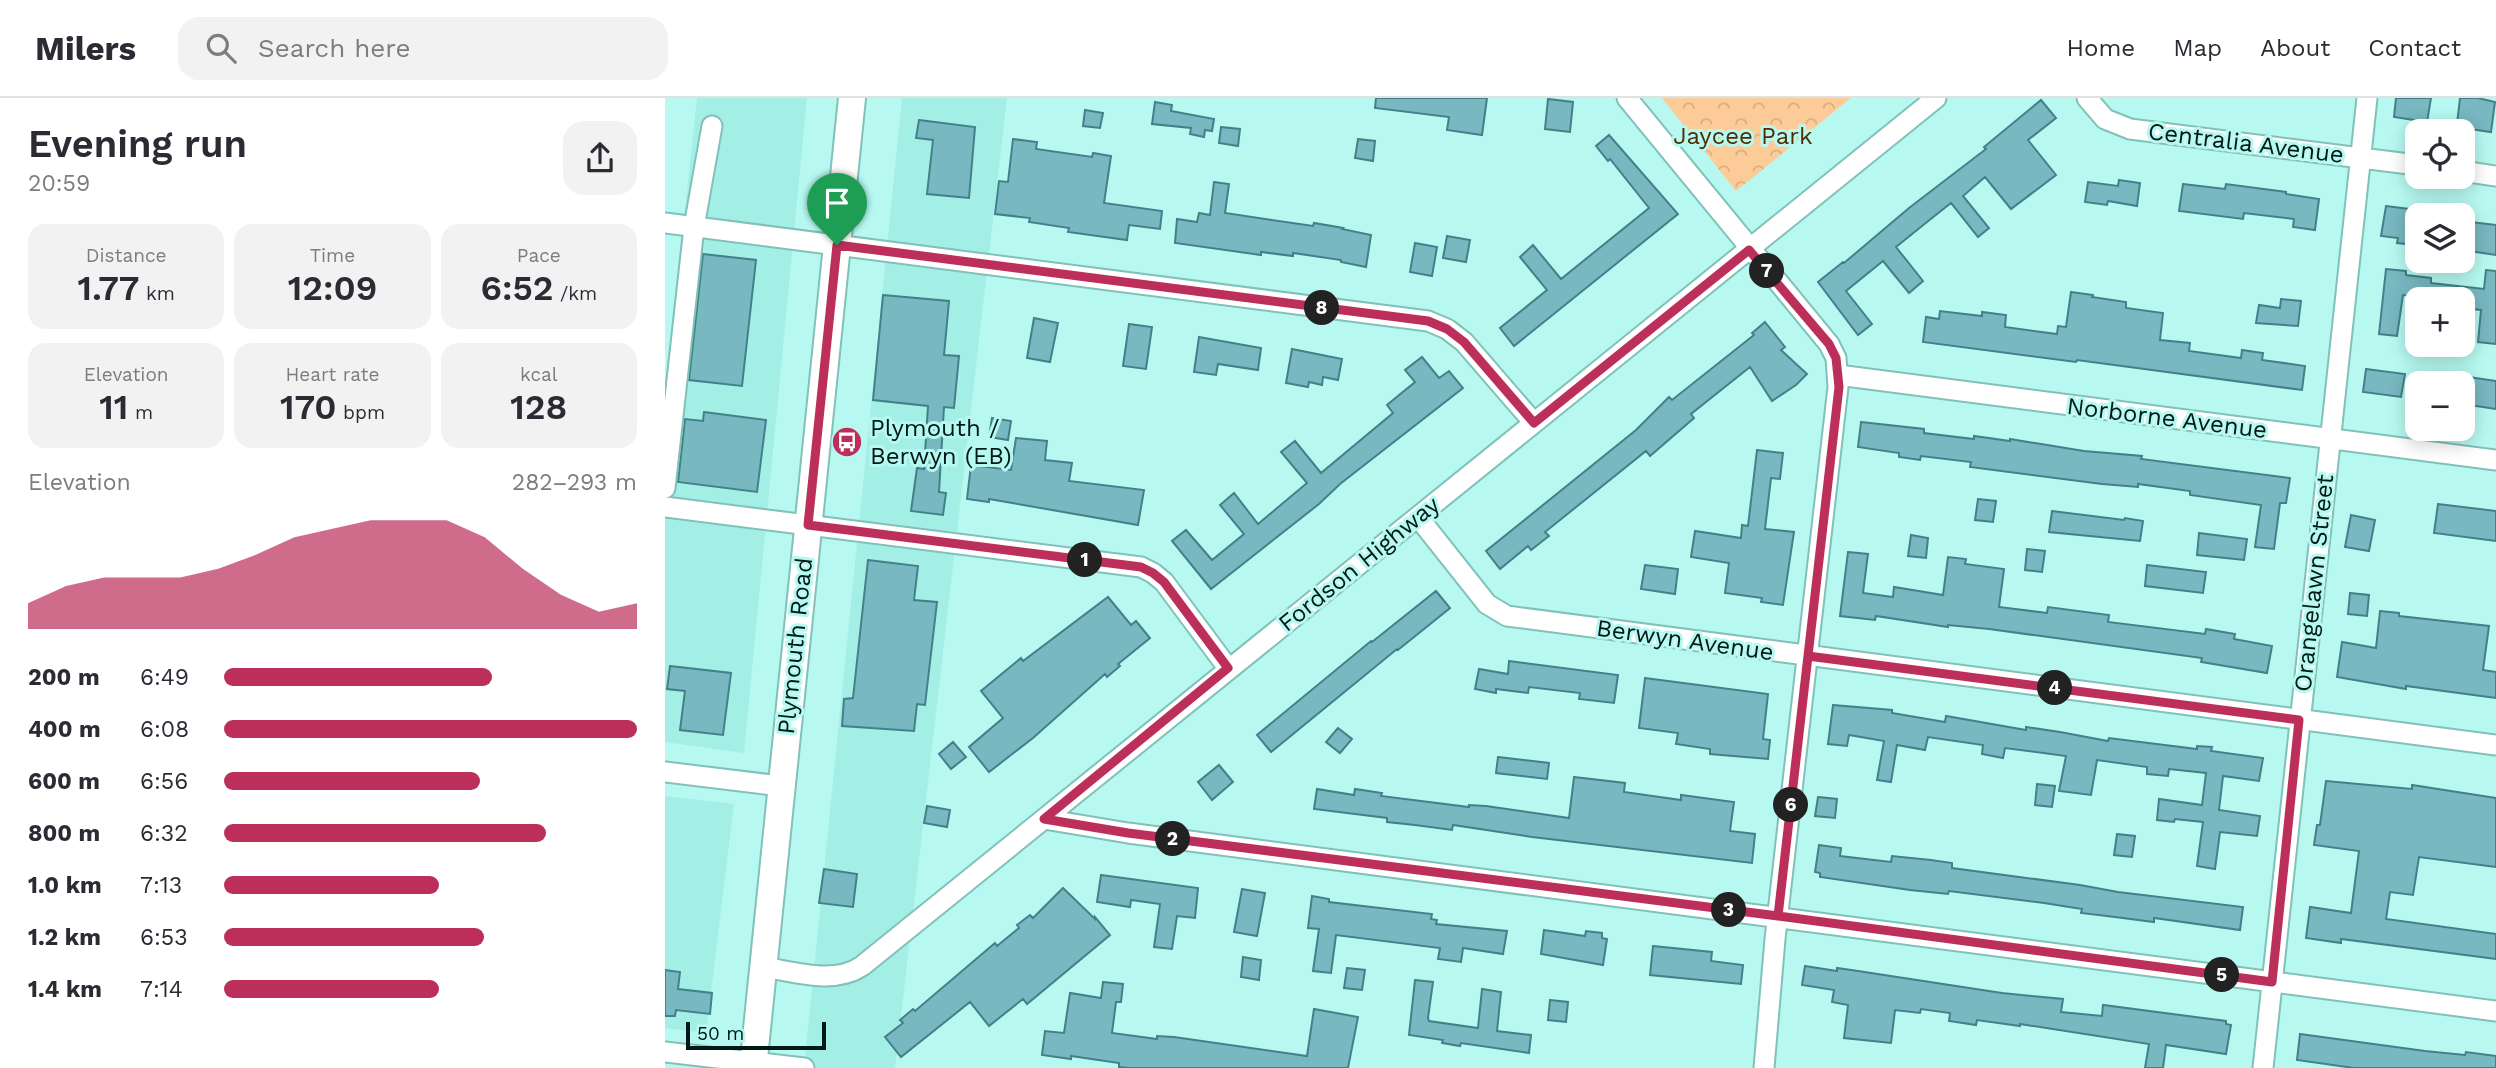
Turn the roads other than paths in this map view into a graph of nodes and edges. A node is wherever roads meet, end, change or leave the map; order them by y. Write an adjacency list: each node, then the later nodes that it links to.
1 (852, 98): 13 (main road, Plymouth Road)
2 (1627, 98): 14 (street)
3 (1936, 98): 14 (street, Fordson Highway)
4 (2087, 98): 7 (street, Centralia Avenue)
5 (2367, 98): 7 (street, Orangelawn Street)
6 (712, 126): 12 (street)
7 (2361, 158): 8 (street, Centralia Avenue); 17 (street, Orangelawn Street)
8 (2405, 164)
9 (2475, 173): 10 (street)
10 (2496, 176)
11 (665, 223): 12 (street)
12 (694, 227): 13 (street); 19 (street)
13 (837, 245): 16 (street); 22 (main road, Plymouth Road)
14 (1749, 250): 15 (street); 16 (street, Fordson Highway)
15 (1838, 375): 17 (street, Norborne Avenue); 23 (street)
16 (1534, 423): 21 (street, Fordson Highway)
17 (2329, 439): 18 (street, Norborne Avenue); 25 (street, Orangelawn Street)
18 (2496, 460)
19 (665, 488)
20 (665, 507): 22 (street)
21 (1418, 517): 23 (street, Berwyn Avenue); 24 (street, Fordson Highway)
22 (808, 525): 24 (street); 28 (main road, Plymouth Road)
23 (1808, 656): 25 (street, Berwyn Avenue); 30 (street)
24 (1228, 668): 29 (street, Fordson Highway)
25 (2299, 720): 26 (street, Berwyn Avenue); 32 (street, Orangelawn Street)
26 (2496, 745)
27 (665, 772): 28 (street)
28 (781, 786): 31 (main road, Plymouth Road)
29 (1044, 819): 30 (street); 31 (street, Fordson Highway)
30 (1778, 916): 32 (street); 37 (street)
31 (763, 967): 35 (main road, Plymouth Road)
32 (2272, 982): 33 (street); 38 (street, Orangelawn Street)
33 (2496, 1011)
34 (665, 1052): 35 (street)
35 (753, 1066): 36 (street)
36 (804, 1068)
37 (1764, 1068)
38 (2263, 1068)

